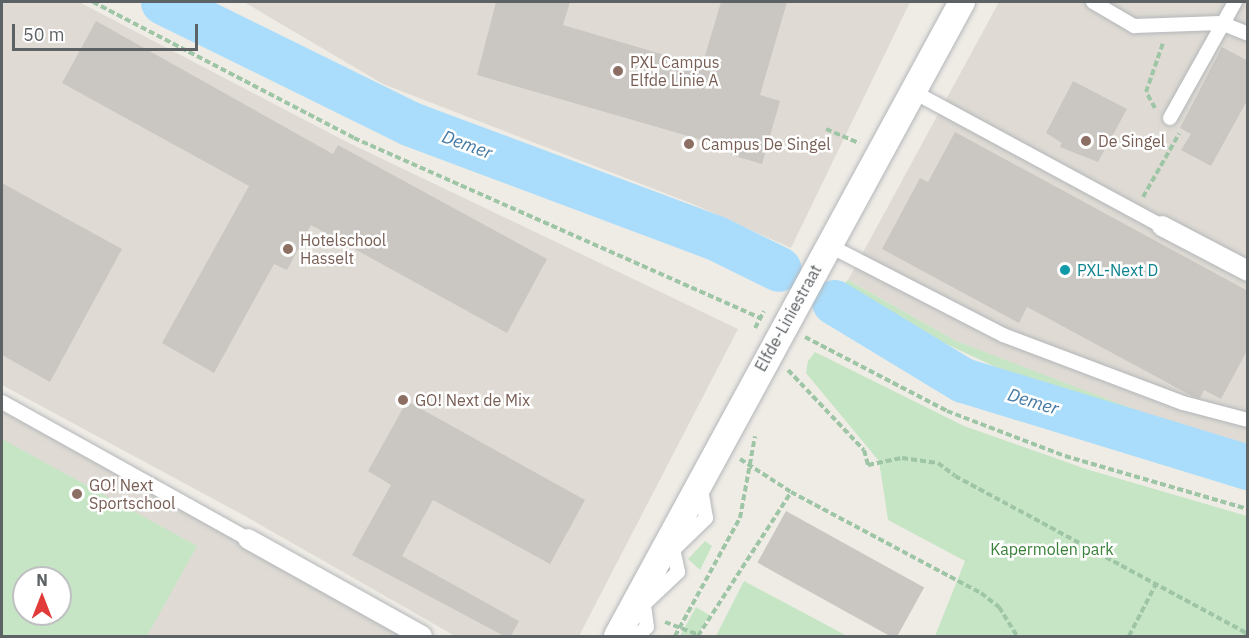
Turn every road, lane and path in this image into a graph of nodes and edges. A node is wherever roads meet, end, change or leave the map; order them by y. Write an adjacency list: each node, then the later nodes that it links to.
1 (93, 2): 14 (path)
2 (962, 2): 7 (street, Elfde-Liniestraat)
3 (1093, 2): 5 (lane)
4 (1235, 2): 5 (lane)
5 (1221, 23): 6 (lane); 8 (lane)
6 (1248, 34)
7 (912, 92): 10 (street, Elfde-Liniestraat); 11 (lane)
8 (1170, 118)
9 (826, 129): 10 (path)
10 (879, 152): 12 (street, Elfde-Liniestraat)
11 (1162, 226): 13 (street)
12 (828, 245): 14 (street, Elfde-Liniestraat); 19 (lane)
13 (1248, 271)
14 (796, 337): 21 (street, Elfde-Liniestraat); 24 (path)
15 (791, 360): 16 (path)
16 (786, 368): 17 (path); 26 (path)
17 (780, 378)
18 (2, 402): 25 (lane)
19 (1248, 420)
20 (756, 432): 22 (path)
21 (718, 447): 22 (path); 27 (street, Elfde-Liniestraat)
22 (750, 464): 23 (path); 30 (path)
23 (791, 492): 31 (path); 32 (path)
24 (1248, 509)
25 (248, 540): 29 (street)
26 (1156, 584): 28 (path); 33 (path)
27 (633, 617)
28 (1246, 635)
29 (422, 636)
30 (675, 636)
31 (698, 636)
32 (1017, 636)
33 (1129, 636)

